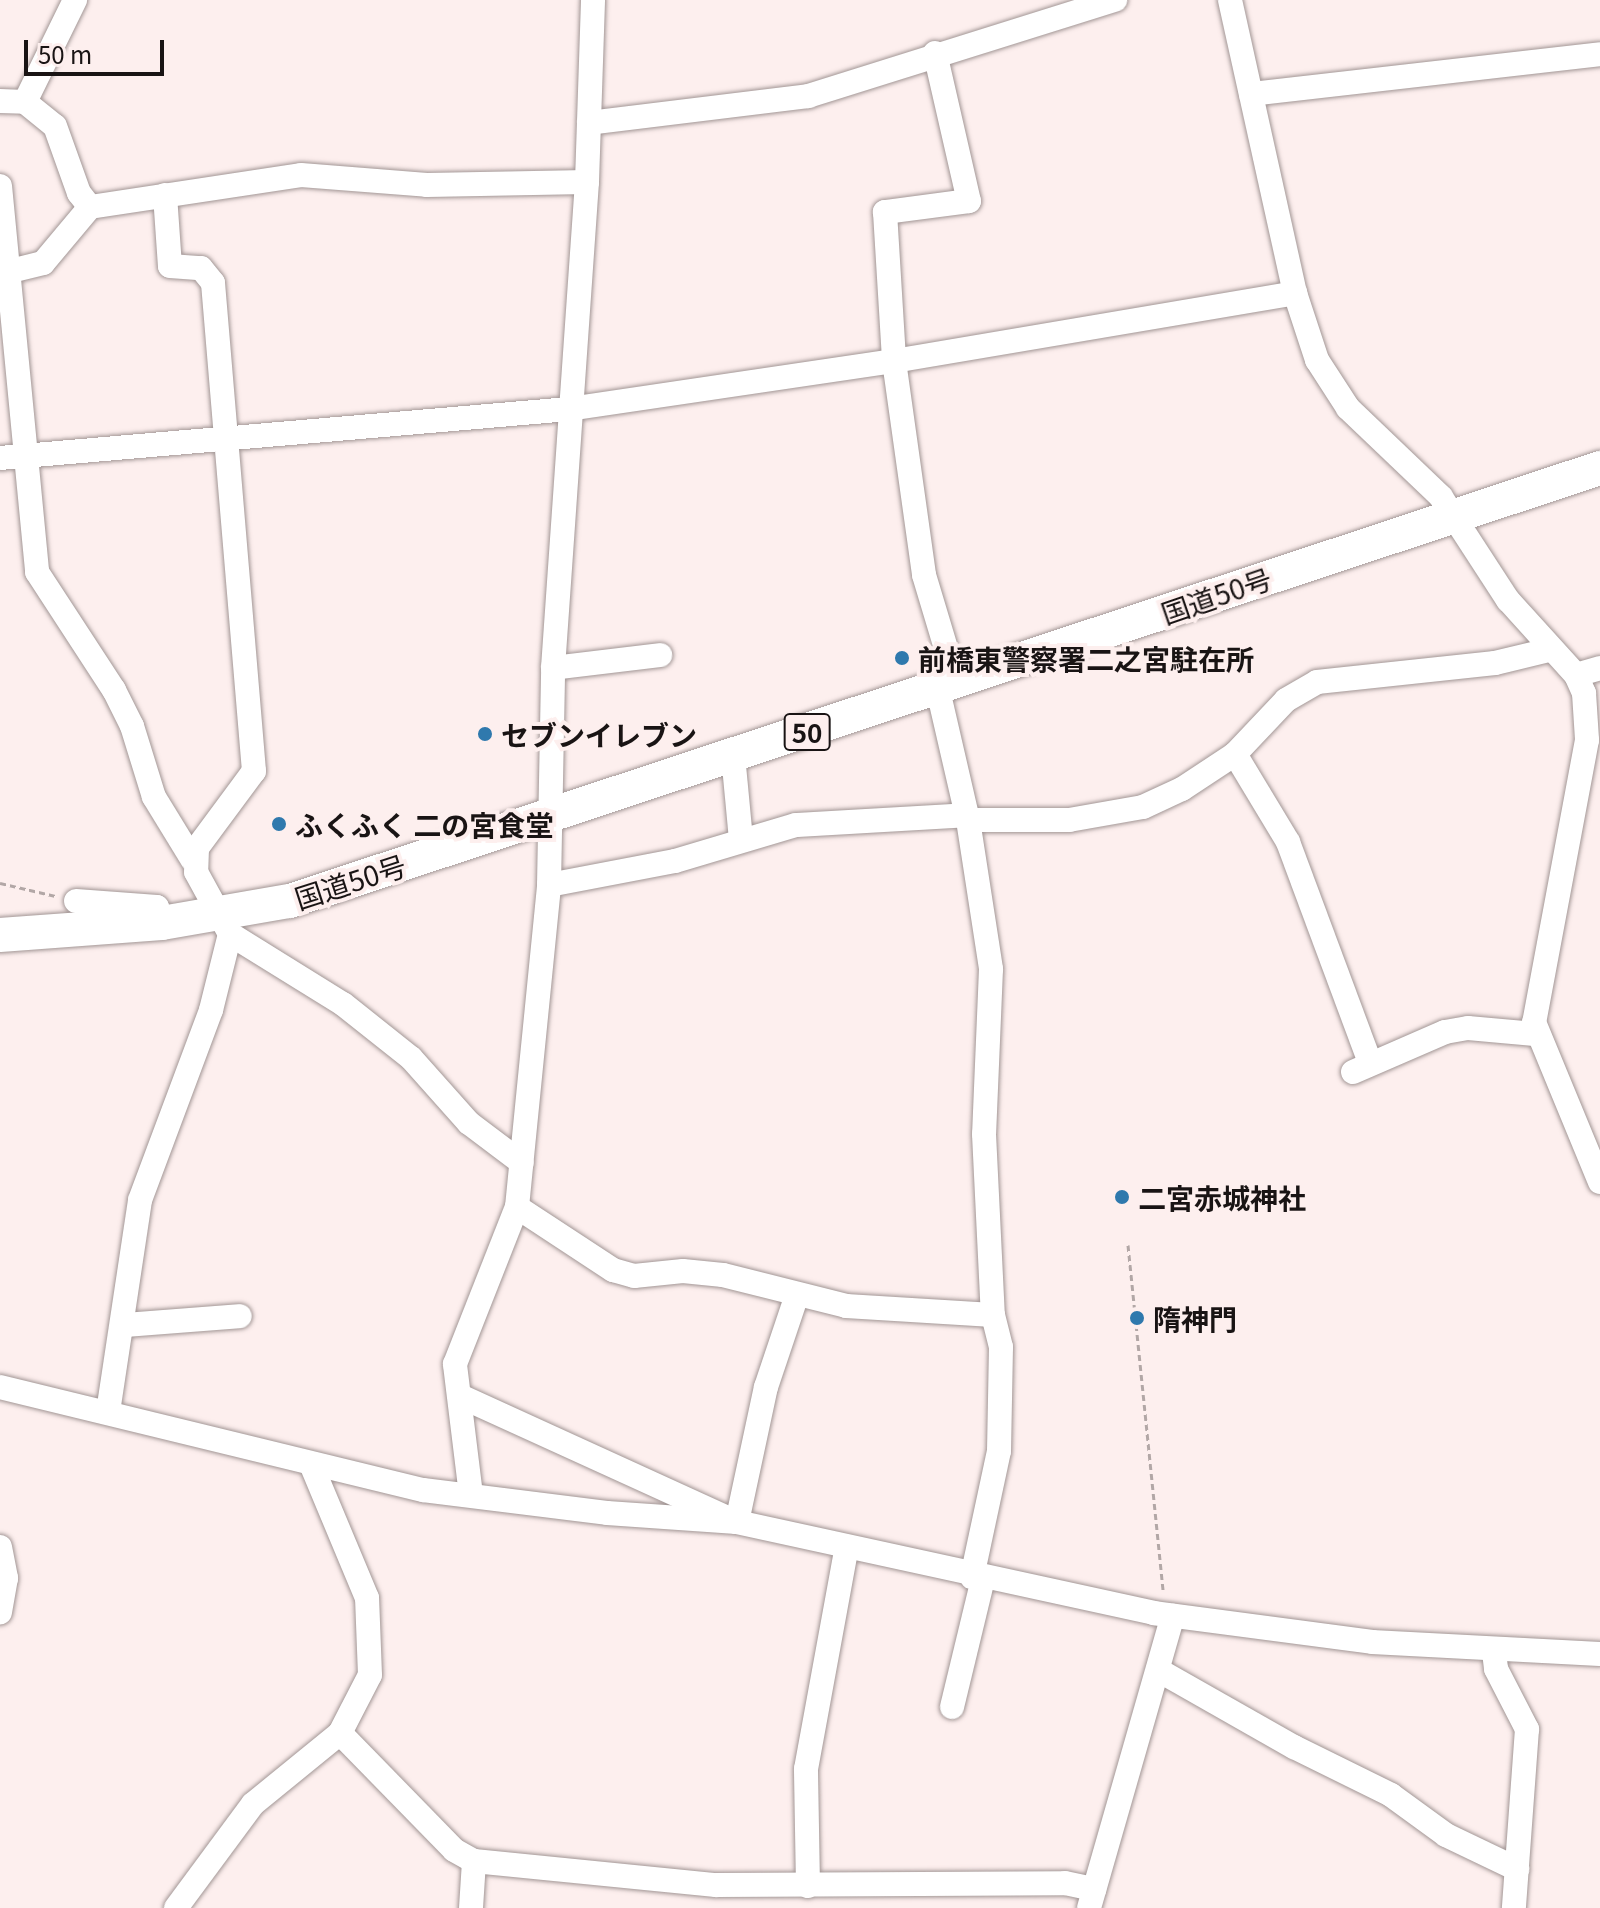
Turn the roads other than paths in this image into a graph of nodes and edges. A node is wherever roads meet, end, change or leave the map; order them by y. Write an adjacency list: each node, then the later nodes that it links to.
1 (75, 0): 9 (street)
2 (593, 0): 10 (street)
3 (1115, 0): 5 (street)
4 (1230, 0): 7 (street)
5 (935, 53): 10 (street); 17 (street)
6 (1600, 54): 7 (street)
7 (1251, 94): 16 (street)
8 (0, 101): 9 (street)
9 (25, 102): 14 (street)
10 (589, 123): 11 (street)
11 (587, 182): 13 (street); 18 (street)
12 (0, 186): 15 (street)
13 (165, 195): 14 (street); 19 (street)
14 (90, 207): 15 (street)
15 (7, 272): 20 (street)
16 (1295, 293): 17 (street); 23 (street)
17 (894, 361): 18 (street); 29 (street)
18 (569, 409): 19 (street); 26 (street)
19 (225, 439): 20 (street); 35 (street)
20 (27, 456): 21 (street); 35 (street)
21 (0, 458)
22 (1600, 468): 23 (highway, 国道50号 / 50)
23 (1453, 515): 24 (street); 29 (highway, 国道50号 / 50)
24 (1549, 650): 28 (street); 30 (street)
25 (660, 655): 26 (street)
26 (553, 668): 32 (street)
27 (1600, 668): 28 (street)
28 (1576, 675): 41 (street)
29 (947, 686): 31 (highway, 国道50号 / 50); 33 (street)
30 (1235, 754): 33 (street); 41 (street)
31 (733, 755): 32 (highway, 国道50号 / 50); 34 (street)
32 (547, 815): 36 (street); 39 (highway, 国道50号 / 50)
33 (967, 817): 34 (street); 46 (street)
34 (741, 839): 36 (street)
35 (192, 859): 39 (street)
36 (549, 885): 42 (street)
37 (76, 901): 38 (street)
38 (162, 923): 39 (highway, 国道50号 / 50); 40 (highway, 国道50号 / 50)
39 (224, 925): 42 (street); 48 (street)
40 (0, 935)
41 (1535, 1034): 43 (street)
42 (522, 1163): 44 (street)
43 (1600, 1182)
44 (517, 1207): 45 (street); 50 (street)
45 (797, 1295): 46 (street); 54 (street)
46 (993, 1315): 57 (street)
47 (240, 1316): 48 (street)
48 (124, 1325): 51 (street)
49 (0, 1387): 51 (street)
50 (460, 1396): 53 (street); 54 (street)
51 (108, 1412): 52 (street)
52 (311, 1464): 53 (street); 64 (street)
53 (471, 1495): 54 (street)
54 (737, 1522): 56 (street)
55 (0, 1547): 59 (street)
56 (846, 1550): 57 (street); 67 (street)
57 (978, 1578): 58 (street); 63 (street)
58 (1169, 1608): 60 (street); 62 (street)
59 (0, 1612)
60 (1494, 1652): 61 (street); 66 (street)
61 (1600, 1654)
62 (1160, 1671): 66 (street); 68 (street)
63 (952, 1707)
64 (340, 1733): 65 (street); 69 (street)
65 (474, 1861): 67 (street); 70 (street)
66 (1517, 1869): 71 (street)
67 (795, 1893): 68 (street)
68 (1091, 1900)
69 (176, 1908)
70 (471, 1908)
71 (1514, 1908)

